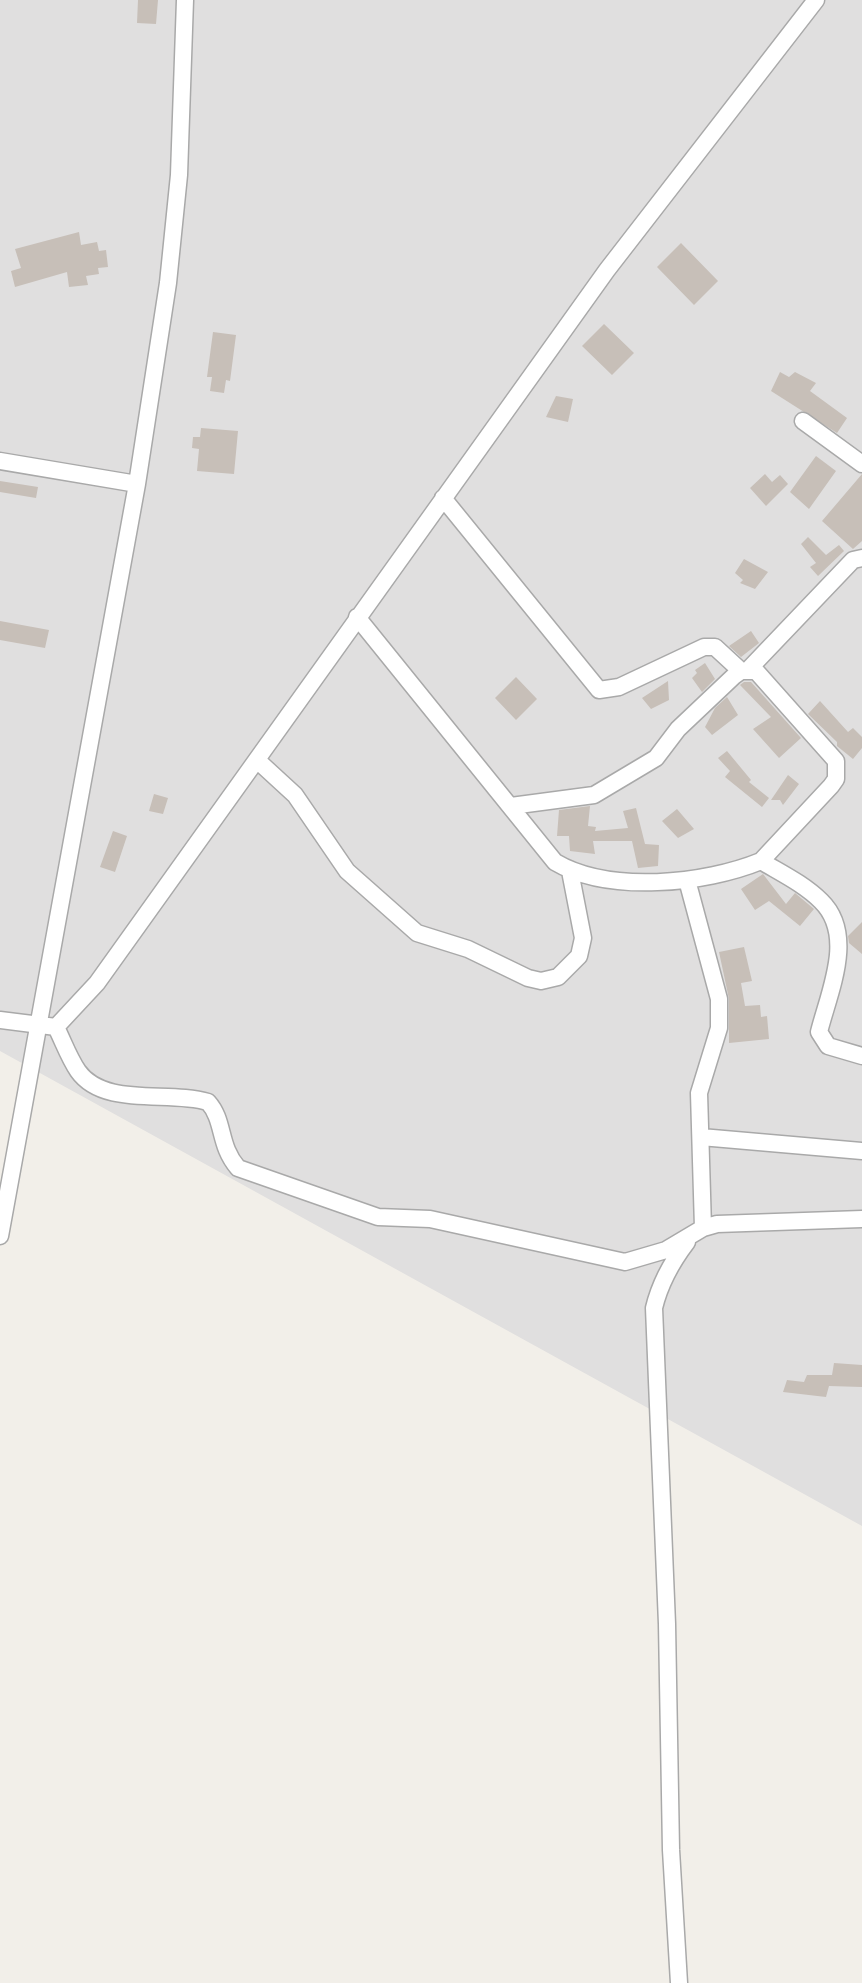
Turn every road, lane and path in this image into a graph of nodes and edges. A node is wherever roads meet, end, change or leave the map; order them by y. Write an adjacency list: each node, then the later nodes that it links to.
1 (185, 0): 6 (street)
2 (816, 0): 7 (street)
3 (803, 421): 5 (street)
4 (0, 461): 6 (street)
5 (862, 464)
6 (137, 484): 17 (street)
7 (443, 498): 9 (street); 10 (street)
8 (862, 558): 10 (street)
9 (357, 617): 11 (street); 12 (street)
10 (745, 670): 12 (street); 13 (street)
11 (258, 761): 14 (street); 18 (street)
12 (510, 806): 14 (street)
13 (761, 861): 15 (street); 19 (street)
14 (570, 871): 15 (street)
15 (687, 880): 20 (street)
16 (0, 1020): 17 (street)
17 (37, 1026): 18 (street); 24 (street)
18 (56, 1027): 23 (street)
19 (862, 1056)
20 (701, 1137): 21 (street); 23 (street)
21 (862, 1151)
22 (862, 1219): 23 (street)
23 (697, 1233): 25 (street)
24 (0, 1236)
25 (679, 1983)

